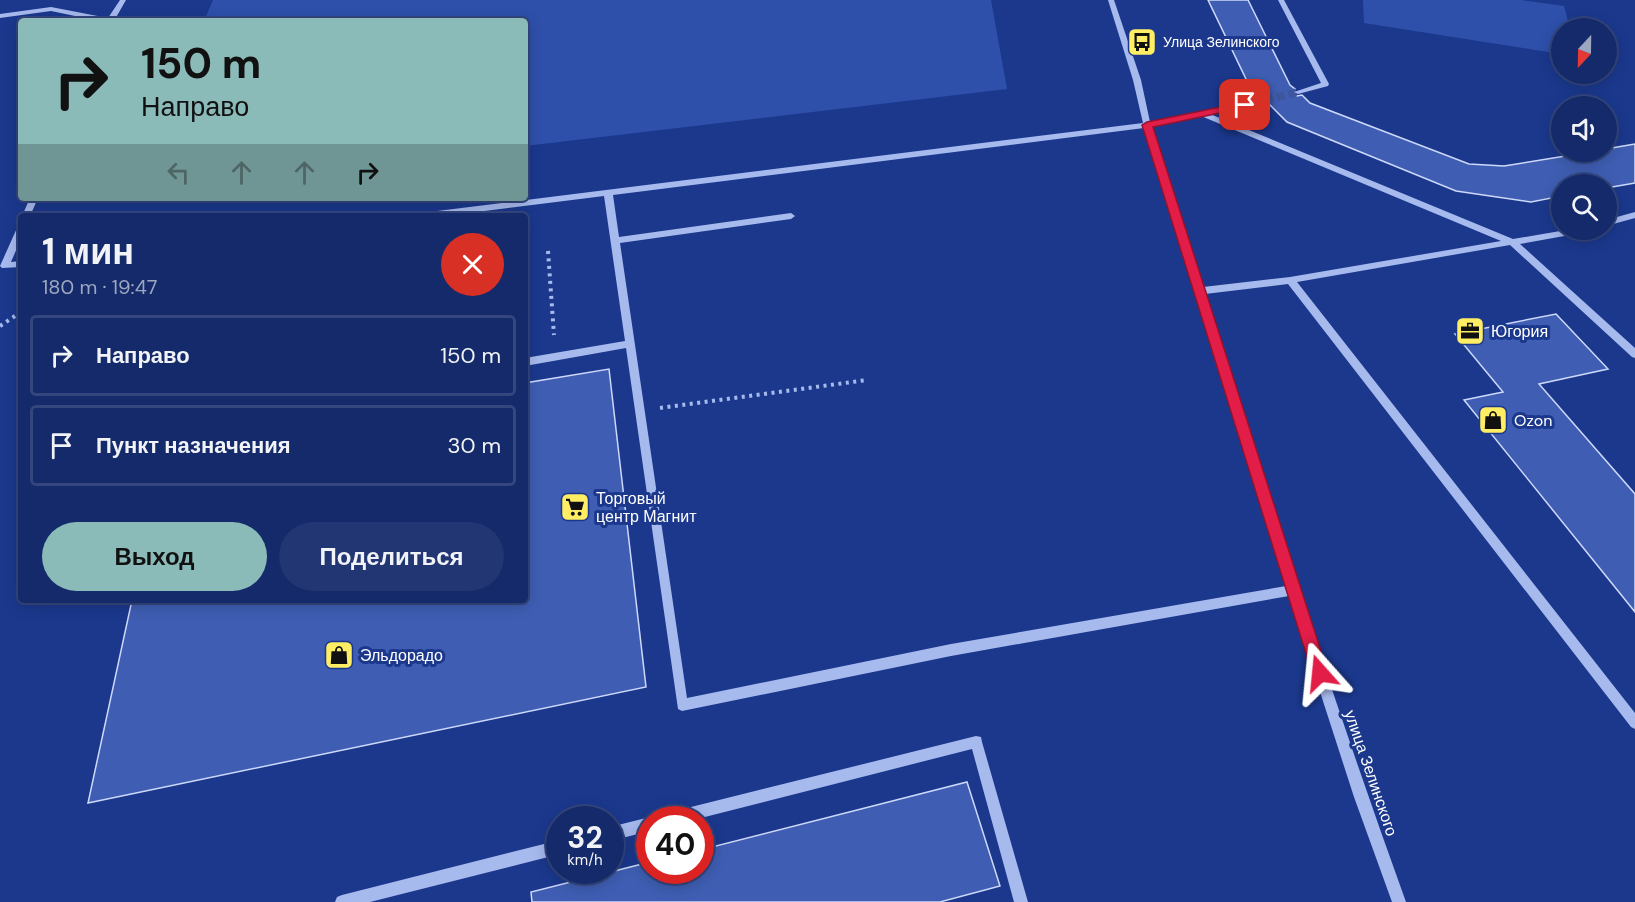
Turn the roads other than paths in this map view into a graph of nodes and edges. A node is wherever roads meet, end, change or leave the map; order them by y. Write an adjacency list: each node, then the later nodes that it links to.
1 (123, 0): 6 (street)
2 (1111, 0): 10 (street, улица Зелинского)
3 (1281, 0): 7 (street)
4 (0, 16): 5 (street)
5 (99, 18)
6 (111, 18)
7 (1298, 92)
8 (1265, 100): 9 (street)
9 (1203, 114): 10 (street); 19 (street)
10 (1147, 125): 11 (street); 22 (street, улица Зелинского)
11 (608, 192): 12 (street); 18 (street)
12 (445, 213)
13 (1635, 215): 15 (street)
14 (791, 216): 18 (street)
15 (1617, 220)
16 (18, 235): 20 (street)
17 (1551, 235): 19 (street)
18 (615, 241): 23 (street)
19 (1512, 242): 21 (street); 24 (street)
20 (18, 264)
21 (1290, 280): 22 (street); 27 (street)
22 (1199, 291): 26 (street, улица Зелинского)
23 (630, 344): 25 (street); 26 (street)
24 (1635, 354)
25 (528, 362)
26 (1293, 590): 32 (street, улица Зелинского)
27 (1635, 723)
28 (714, 808): 31 (street)
29 (546, 851): 30 (street)
30 (342, 902)
31 (1021, 902)
32 (1399, 902)

